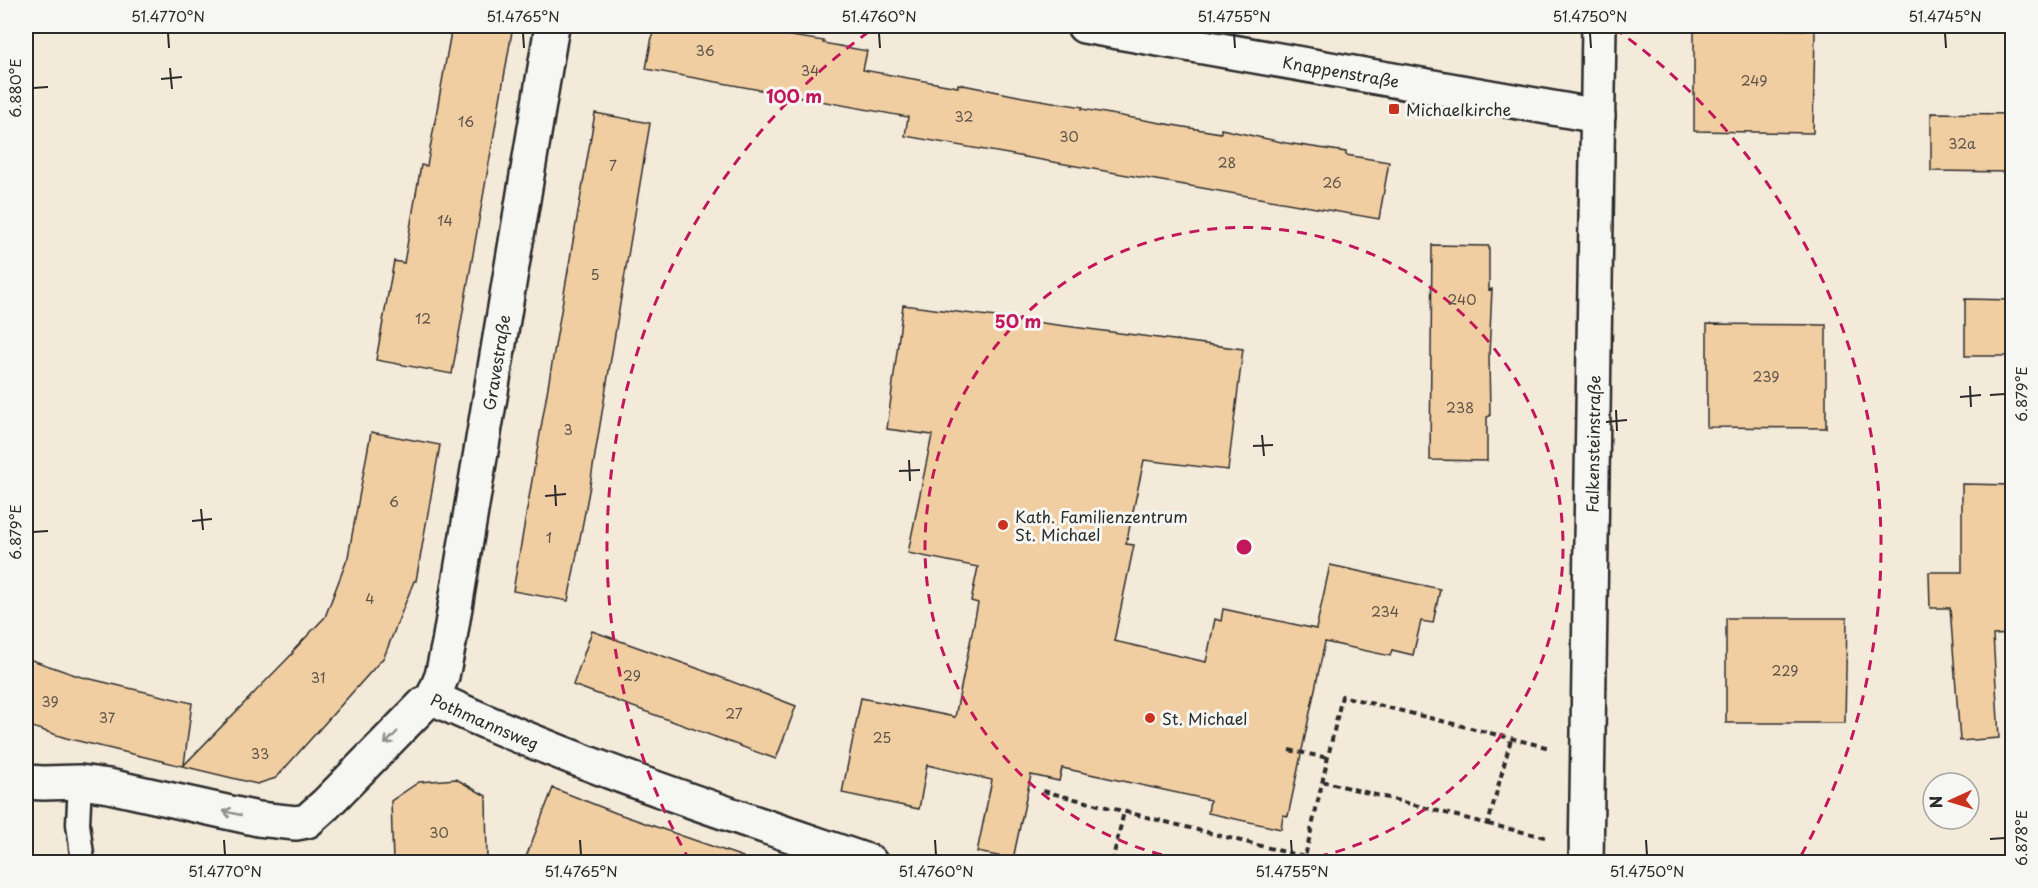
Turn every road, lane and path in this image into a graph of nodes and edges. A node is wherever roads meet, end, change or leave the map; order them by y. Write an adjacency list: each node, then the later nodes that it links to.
1 (552, 26): 5 (street, Gravestraße)
2 (1084, 26): 4 (street, Knappenstraße)
3 (1599, 26): 4 (street, Falkensteinstraße)
4 (1598, 116): 14 (street, Falkensteinstraße)
5 (433, 698): 10 (street, Pothmannsweg, one-way to 10); 16 (street, Pothmannsweg)
6 (1289, 750): 7 (path)
7 (1328, 758): 8 (path); 13 (path)
8 (1322, 781): 12 (path); 13 (path)
9 (26, 782): 10 (street, Pothmannsweg)
10 (80, 782): 15 (lane)
11 (1043, 791): 12 (path)
12 (1124, 812): 17 (path)
13 (1488, 824): 14 (path)
14 (1586, 854)
15 (83, 862)
16 (870, 862)
17 (1113, 862)

